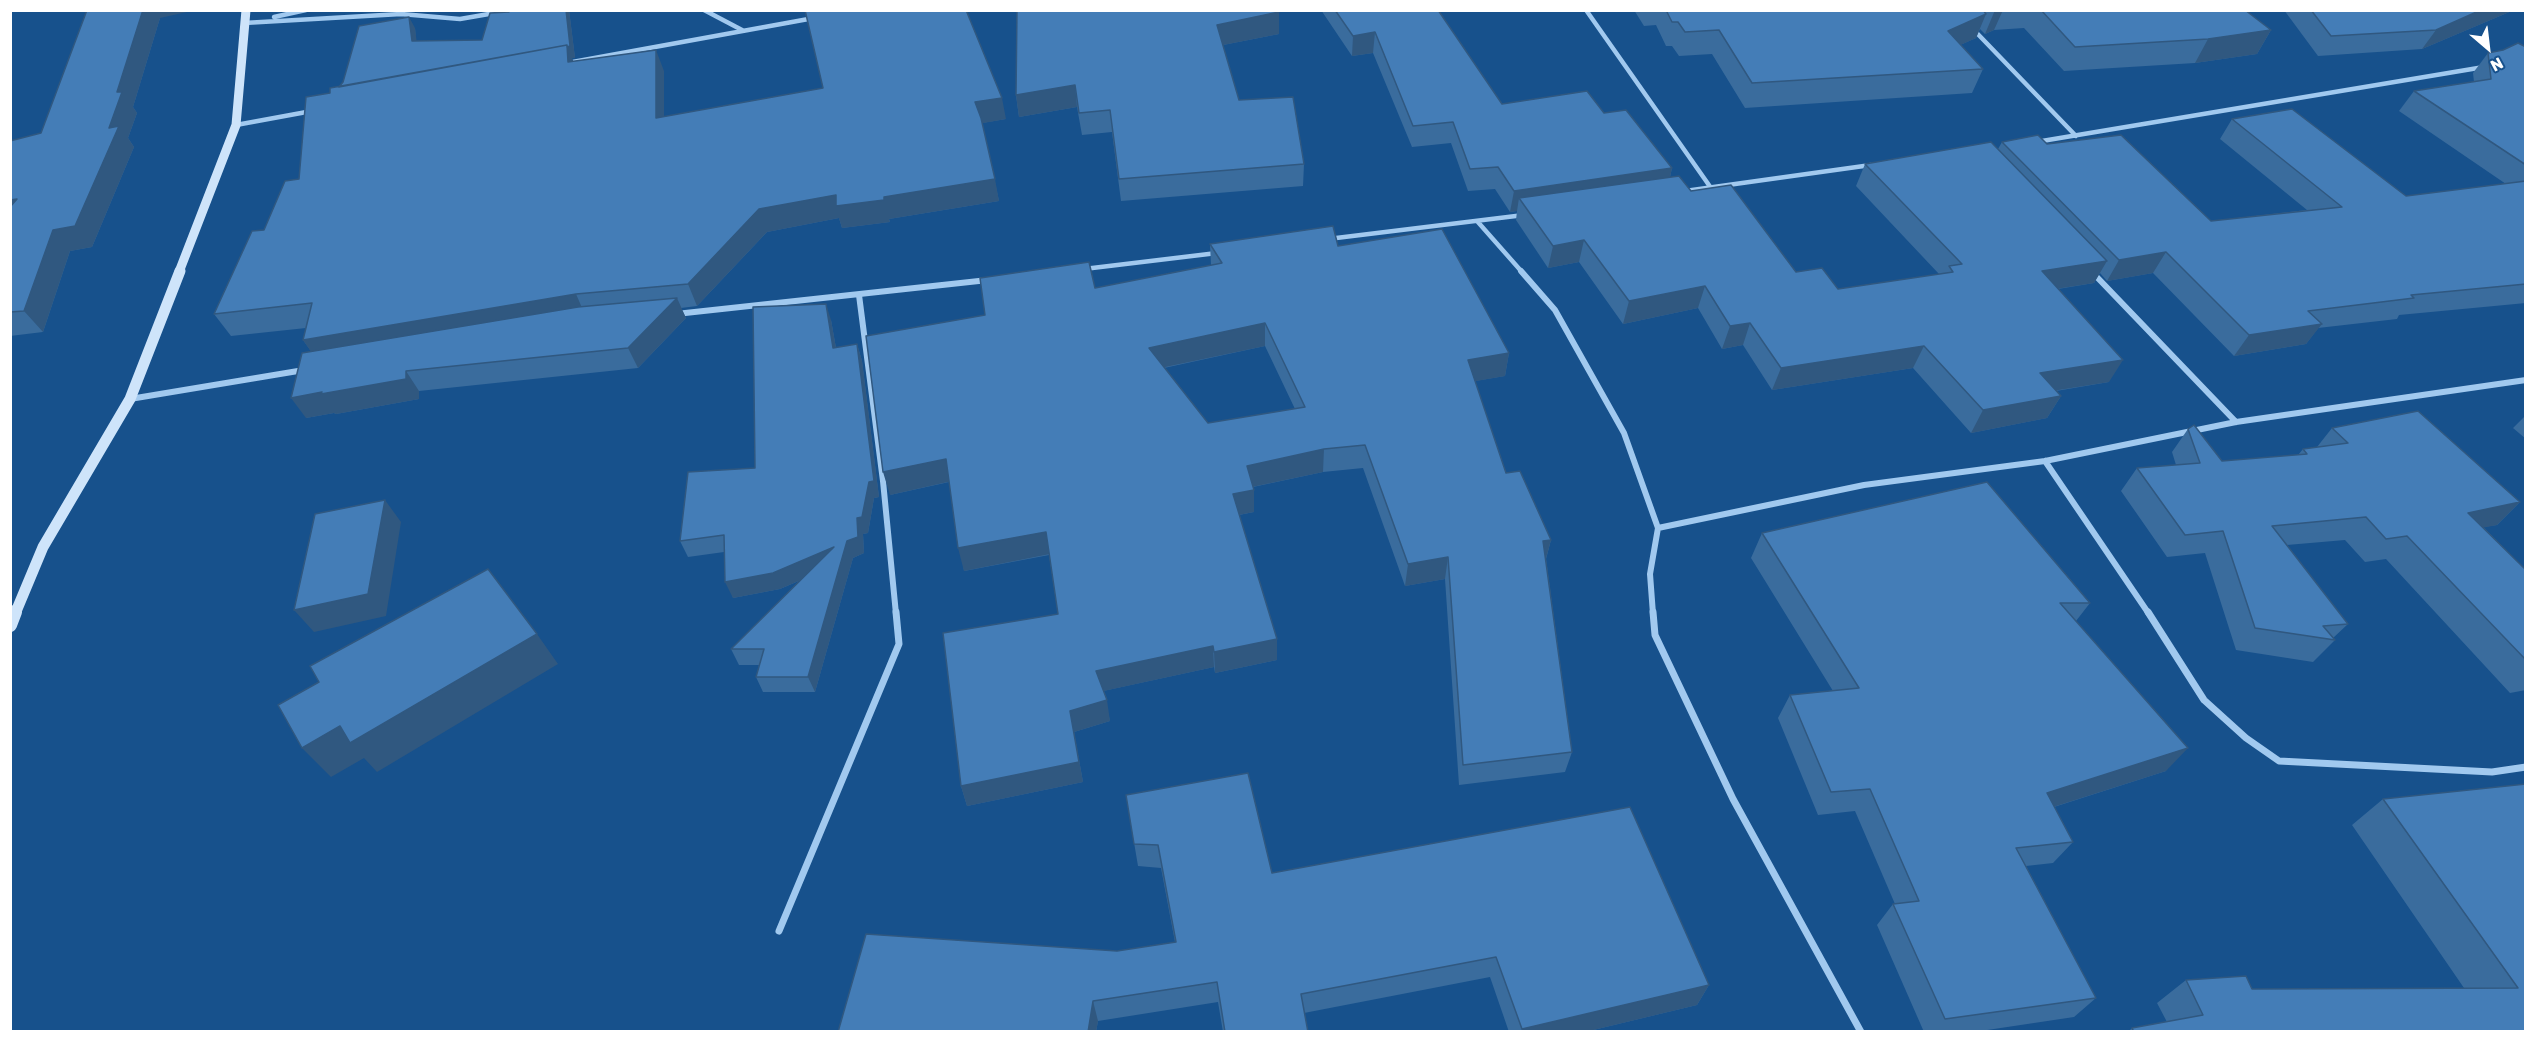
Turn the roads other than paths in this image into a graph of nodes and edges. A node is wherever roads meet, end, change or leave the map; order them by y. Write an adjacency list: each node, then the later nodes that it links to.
1 (246, 10): 8 (street)
2 (306, 10): 8 (street)
3 (512, 10): 8 (street)
4 (704, 10): 9 (street)
5 (1586, 10): 17 (street)
6 (824, 16): 9 (street)
7 (1964, 19): 14 (street)
8 (248, 22): 13 (street)
9 (742, 30): 11 (street)
10 (2496, 61): 14 (street)
11 (566, 63)
12 (318, 110): 13 (street)
13 (236, 125): 30 (street)
14 (2076, 136): 15 (street)
15 (2031, 142)
16 (1883, 164): 17 (street)
17 (1711, 188): 18 (street)
18 (1676, 193)
19 (1535, 213): 20 (street)
20 (1477, 221): 21 (street); 33 (street)
21 (1322, 240)
22 (1227, 251): 24 (street)
23 (2089, 269): 31 (street)
24 (1072, 270)
25 (1001, 279): 26 (street)
26 (859, 295): 27 (street); 36 (street)
27 (670, 314)
28 (306, 370): 30 (street)
29 (2526, 380): 31 (street)
30 (130, 399): 34 (street)
31 (2236, 422): 32 (street)
32 (2044, 461): 33 (street); 35 (street)
33 (1658, 528): 37 (street)
34 (10, 625)
35 (2526, 767)
36 (779, 932)
37 (1861, 1032)

